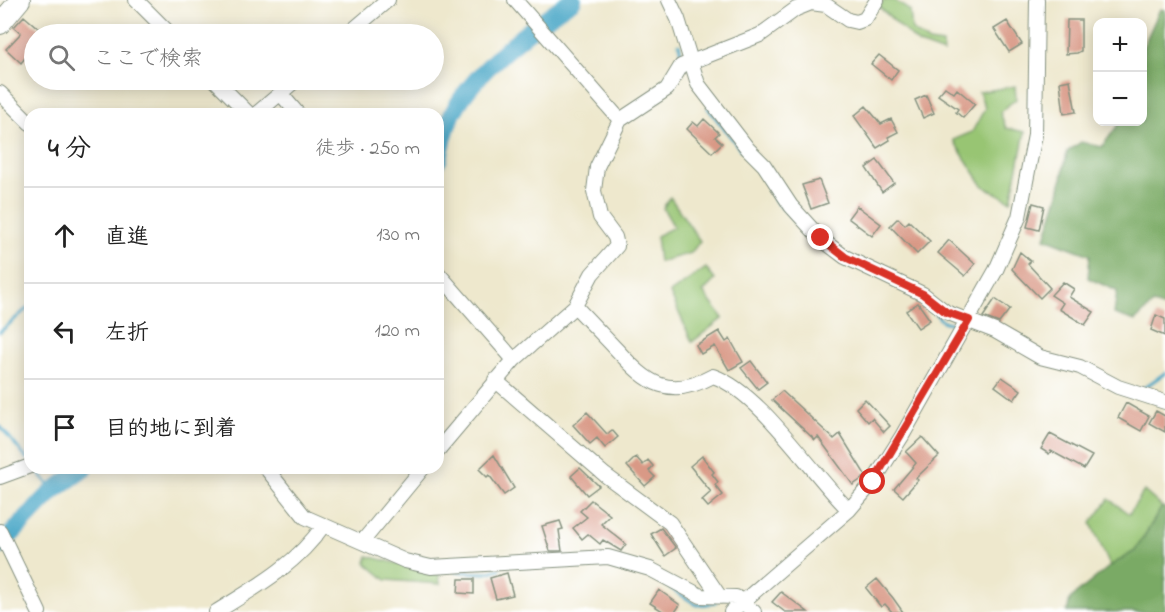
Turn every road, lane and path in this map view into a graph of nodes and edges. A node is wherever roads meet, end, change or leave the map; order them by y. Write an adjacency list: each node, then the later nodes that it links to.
1 (20, 0): 8 (highway)
2 (136, 0): 9 (street)
3 (388, 0): 10 (street)
4 (515, 0): 20 (street)
5 (669, 0): 11 (street)
6 (877, 0): 11 (street)
7 (1037, 0): 23 (street)
8 (0, 24)
9 (160, 24)
10 (360, 24)
11 (691, 60): 20 (street); 23 (street)
12 (224, 90): 16 (street)
13 (284, 90): 15 (street)
14 (0, 93): 19 (street)
15 (280, 93): 17 (street); 18 (street)
16 (243, 108)
17 (263, 108)
18 (293, 108)
19 (24, 117)
20 (620, 120): 22 (street)
21 (444, 280): 24 (street)
22 (575, 306): 24 (street); 32 (street)
23 (969, 320): 26 (street); 32 (street)
24 (514, 360): 25 (street)
25 (495, 380): 27 (street); 36 (street)
26 (1165, 402)
27 (444, 443)
28 (24, 468): 31 (street)
29 (271, 474): 34 (street)
30 (418, 474): 35 (street)
31 (0, 477)
32 (849, 510): 37 (street)
33 (0, 531): 38 (street)
34 (320, 531): 35 (street); 39 (street)
35 (362, 542): 36 (street)
36 (720, 597): 37 (street)
37 (743, 601): 40 (street); 41 (street)
38 (39, 612)
39 (216, 612)
40 (731, 612)
41 (754, 612)

